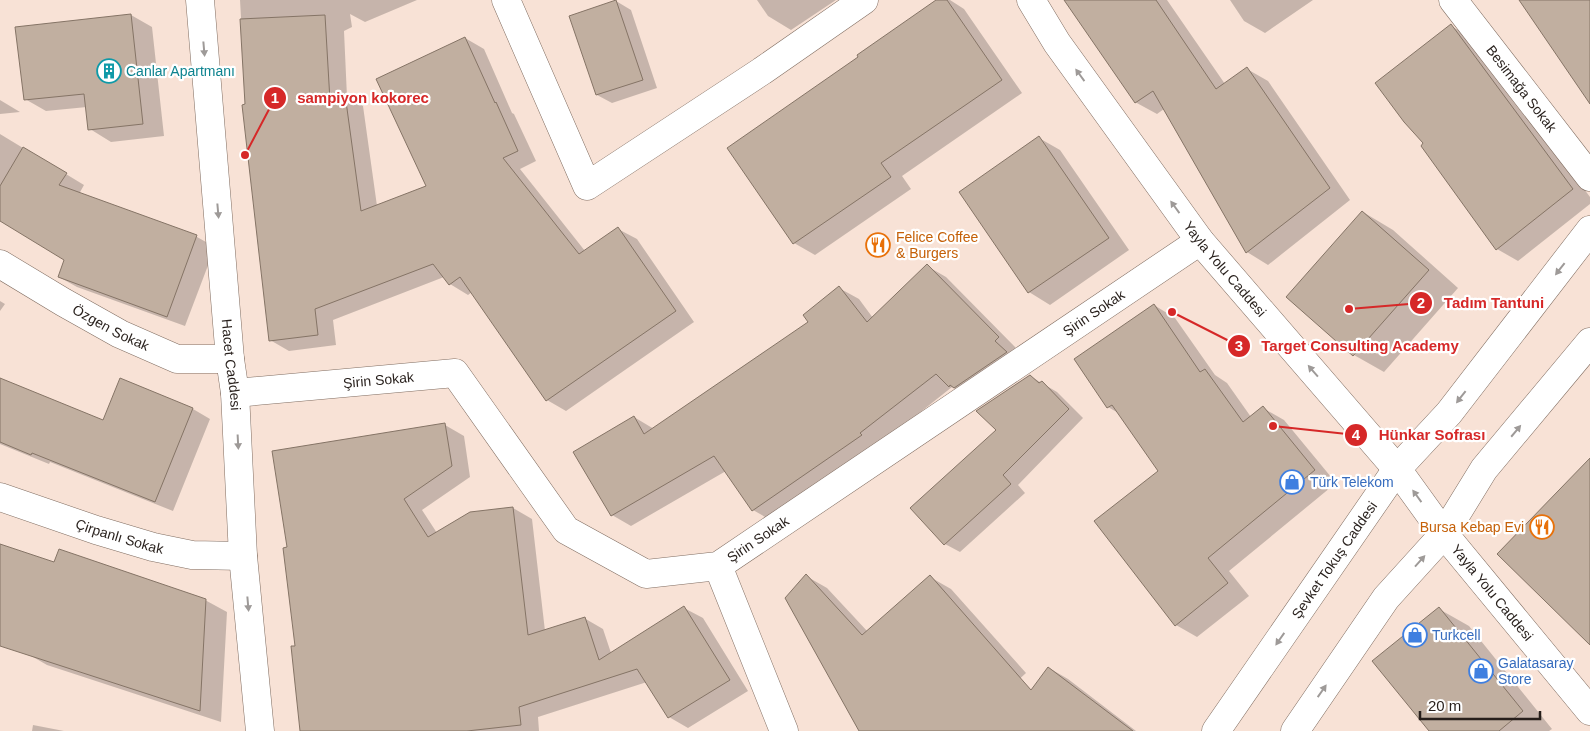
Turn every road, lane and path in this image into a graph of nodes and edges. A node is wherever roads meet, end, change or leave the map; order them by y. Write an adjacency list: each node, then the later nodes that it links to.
1 (200, 0): 11 (street, Hacet Caddesi, one-way to 11)
2 (506, 0): 3 (street)
3 (864, 0)
4 (1031, 0): 8 (street, Yayla Yolu Caddesi, one-way to 4)
5 (1453, 0): 6 (street, Besimağa Sokak)
6 (1590, 177)
7 (1590, 230): 13 (street, Şevket Tokuş Caddesi, one-way to 13)
8 (1200, 241): 13 (street, Yayla Yolu Caddesi, one-way to 8); 17 (street, Şirin Sokak)
9 (0, 264): 11 (street, Özgen Sokak)
10 (1590, 342): 15 (street, one-way to 10)
11 (230, 359): 12 (street, Hacet Caddesi)
12 (235, 393): 16 (street, Hacet Caddesi, one-way to 16); 17 (street, Şirin Sokak)
13 (1398, 469): 15 (street, Yayla Yolu Caddesi, one-way to 13); 21 (street, Şevket Tokuş Caddesi, one-way to 21)
14 (0, 496): 16 (street, Çirpanlı Sokak)
15 (1444, 534): 18 (street, Yayla Yolu Caddesi); 22 (street, one-way to 15)
16 (244, 556): 19 (street, Hacet Caddesi, one-way to 19)
17 (718, 566): 20 (street)
18 (1590, 712)
19 (260, 731)
20 (784, 731)
21 (1216, 731)
22 (1295, 731)

